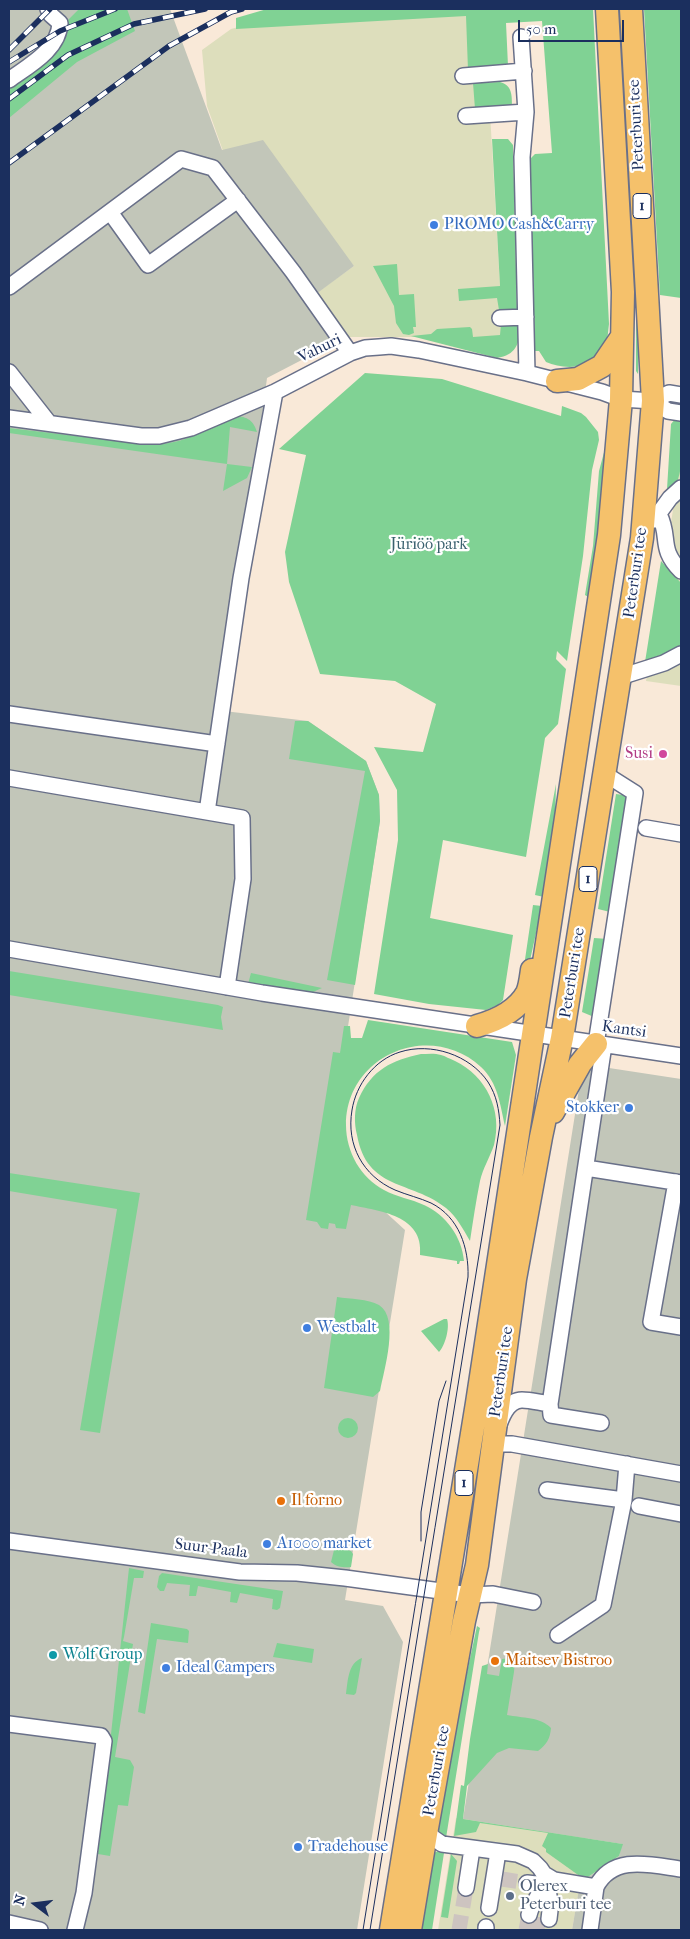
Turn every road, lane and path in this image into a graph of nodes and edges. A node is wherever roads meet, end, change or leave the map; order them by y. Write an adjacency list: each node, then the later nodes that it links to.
1 (48, 9): 7 (street)
2 (607, 10): 15 (highway, Peterburi tee / 1)
3 (631, 10): 23 (highway, Peterburi tee / 1)
4 (522, 37): 5 (street)
5 (524, 71): 6 (street); 8 (street)
6 (463, 76)
7 (9, 80)
8 (526, 112): 9 (street); 13 (street)
9 (466, 116)
10 (238, 200): 11 (street); 11 (street); 16 (street)
11 (110, 212): 12 (street)
12 (9, 287)
13 (526, 317): 14 (street); 18 (street)
14 (500, 318)
15 (622, 337): 19 (highway); 22 (highway, Peterburi tee / 1)
16 (350, 353): 18 (street, Vahuri); 20 (street, Vahuri)
17 (9, 372): 26 (street)
18 (527, 373): 19 (street, Vahuri)
19 (557, 381): 22 (street, Vahuri)
20 (275, 392): 26 (street, Vahuri); 34 (street)
21 (681, 395): 23 (street)
22 (620, 399): 23 (street, Vahuri); 40 (highway, Peterburi tee / 1)
23 (653, 401): 24 (street); 29 (highway, Peterburi tee / 1)
24 (681, 413)
25 (9, 418): 26 (street, Vahuri)
26 (49, 423)
27 (681, 488): 28 (street)
28 (659, 514): 29 (street); 30 (street)
29 (642, 538): 32 (highway, Peterburi tee / 1)
30 (681, 572)
31 (681, 654): 32 (street)
32 (620, 677): 35 (highway, Peterburi tee / 1)
33 (9, 714): 34 (street)
34 (218, 744): 37 (street)
35 (605, 774): 45 (highway, Peterburi tee / 1); 46 (street)
36 (9, 778): 37 (street)
37 (207, 812): 42 (street)
38 (646, 828): 39 (street)
39 (681, 834)
40 (554, 902): 43 (highway); 44 (highway, Peterburi tee / 1)
41 (9, 949): 42 (street, Kantsi)
42 (227, 986): 43 (street, Kantsi)
43 (477, 1026): 44 (street, Kantsi)
44 (534, 1034): 45 (street, Kantsi); 62 (highway, Peterburi tee / 1)
45 (562, 1038): 46 (street, Kantsi); 48 (highway, Peterburi tee / 1)
46 (600, 1044): 47 (street, Kantsi); 48 (highway); 49 (street)
47 (681, 1056)
48 (540, 1137): 54 (highway, Peterburi tee / 1)
49 (586, 1168): 50 (street); 52 (street)
50 (678, 1182): 51 (street)
51 (681, 1327)
52 (550, 1404): 53 (street); 54 (street)
53 (601, 1423)
54 (492, 1444): 55 (street); 63 (highway, Peterburi tee / 1)
55 (627, 1464): 56 (street); 58 (street)
56 (681, 1474)
57 (547, 1490): 58 (street)
58 (624, 1500): 65 (street)
59 (639, 1506): 60 (street)
60 (681, 1514)
61 (9, 1541): 62 (street, Suur-Paala)
62 (445, 1592): 63 (street, Suur-Paala); 79 (highway, Peterburi tee / 1)
63 (470, 1595): 64 (street, Suur-Paala); 67 (highway, Peterburi tee / 1)
64 (534, 1602)
65 (558, 1635)
66 (9, 1724): 78 (street)
67 (427, 1828): 68 (street); 80 (highway, Peterburi tee / 1)
68 (472, 1849): 69 (street); 74 (street)
69 (498, 1852): 71 (street); 75 (street)
70 (681, 1869): 73 (street)
71 (544, 1880): 71 (street); 72 (street); 73 (street)
72 (527, 1883)
73 (596, 1887): 81 (street)
74 (466, 1888)
75 (490, 1908)
76 (9, 1923): 77 (street)
77 (40, 1930)
78 (75, 1930)
79 (391, 1930)
80 (410, 1930)
81 (590, 1930)

